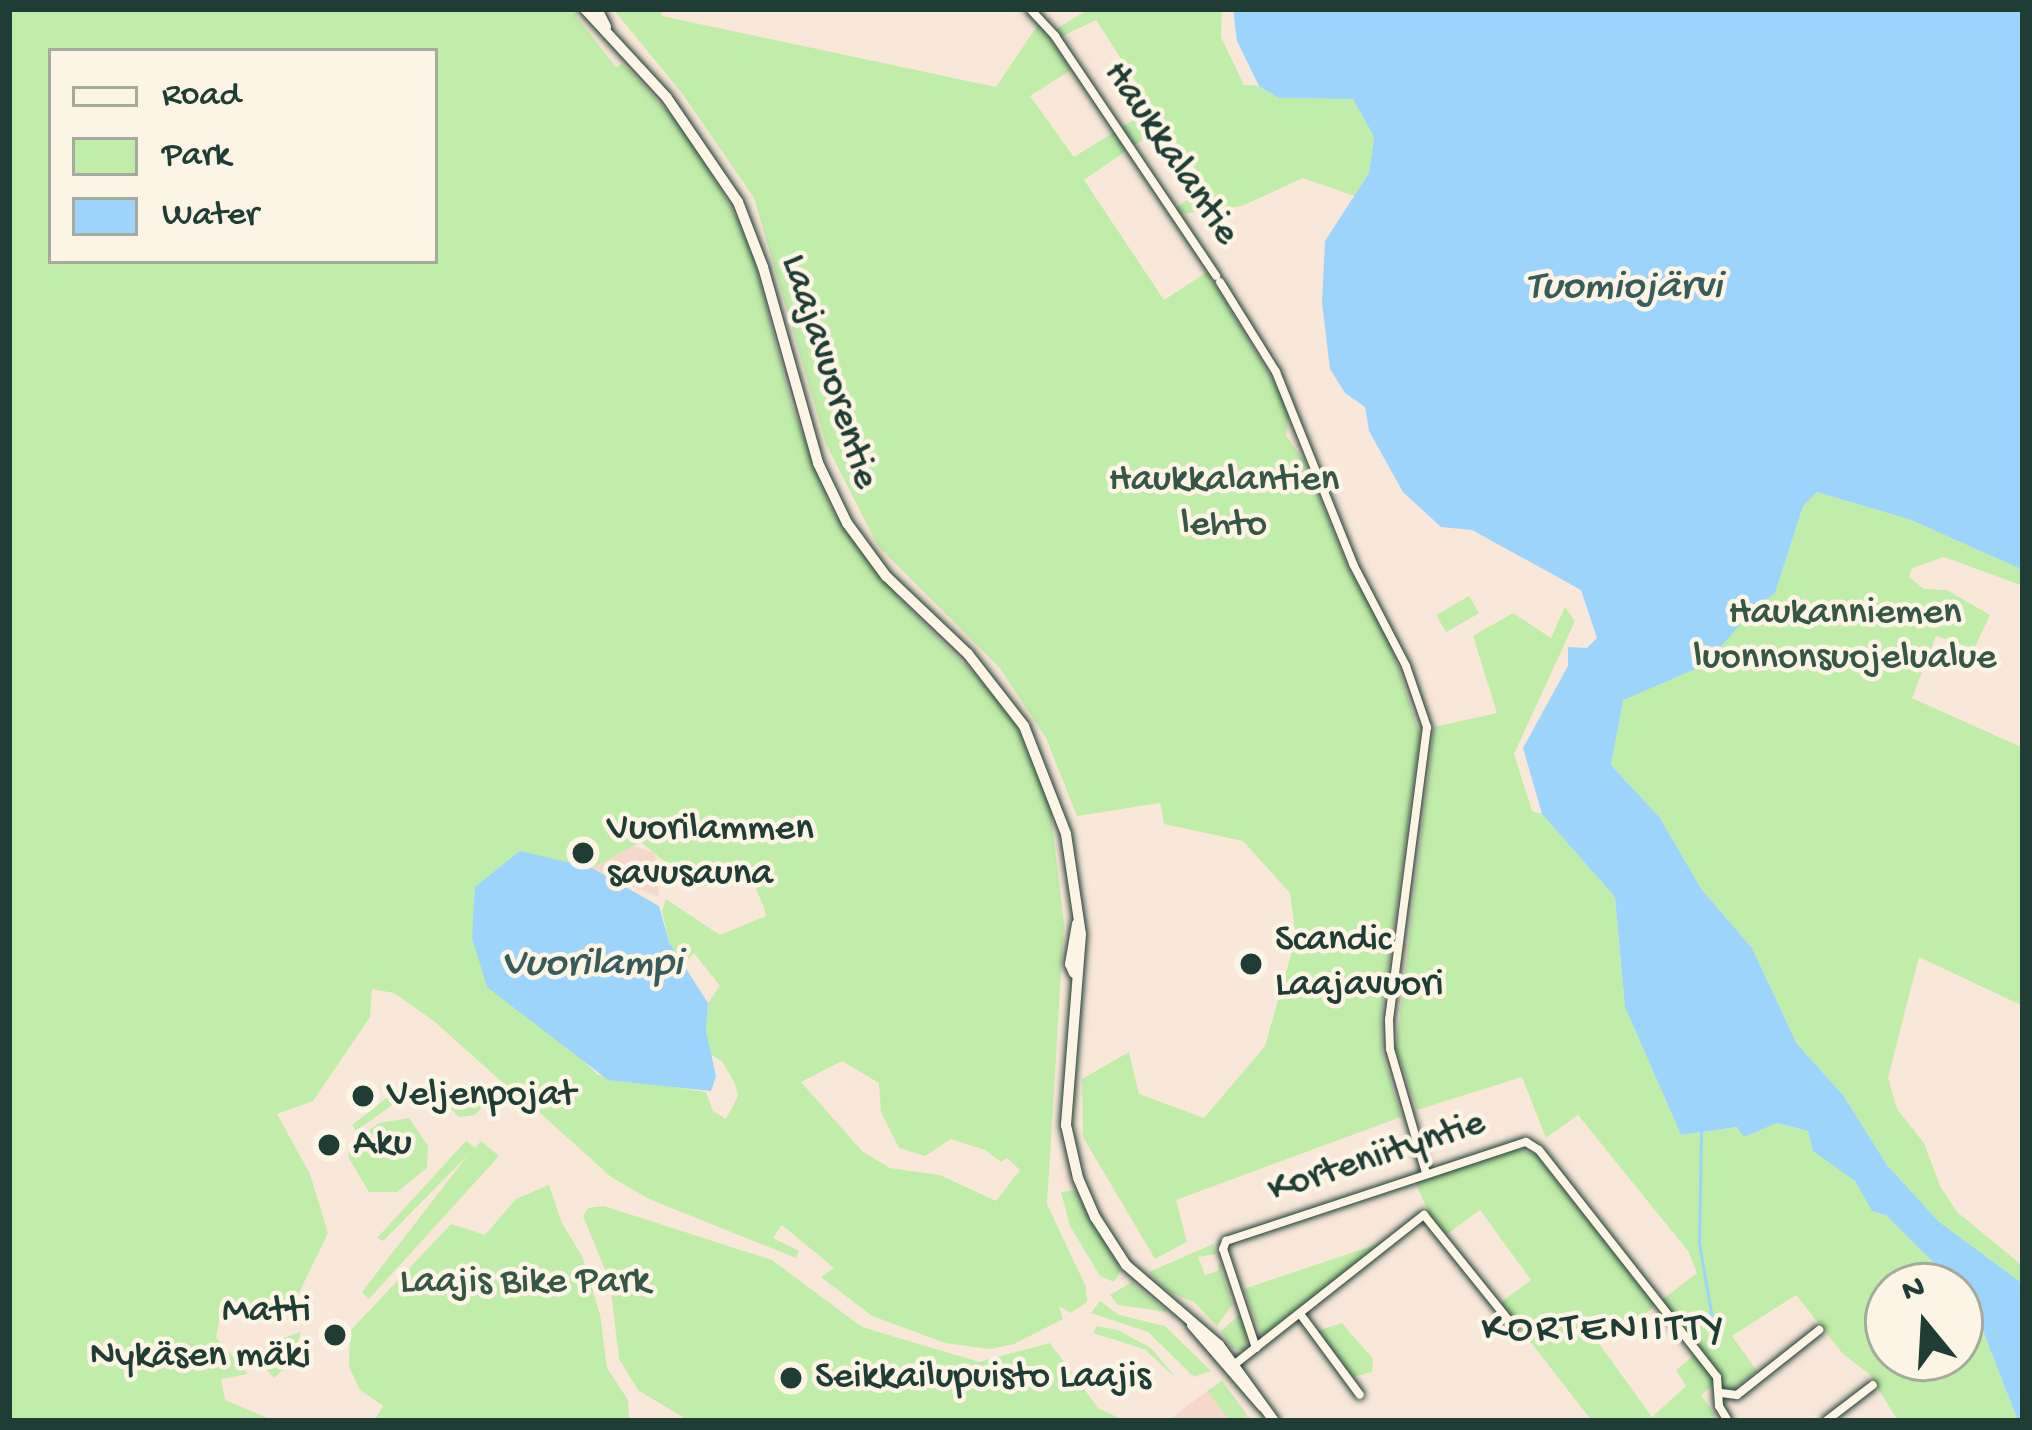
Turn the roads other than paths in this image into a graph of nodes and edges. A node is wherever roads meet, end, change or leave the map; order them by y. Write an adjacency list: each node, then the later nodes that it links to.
1 (585, 9): 4 (street, Laajavuorentie)
2 (597, 9): 4 (street, Laajavuorentie)
3 (1030, 9): 5 (street, Haukkalantie)
4 (606, 27): 7 (street, Laajavuorentie)
5 (1426, 1173): 10 (street, Korteniityntie); 13 (street, Korteniityntie)
6 (1301, 1315): 8 (street); 10 (street); 14 (street)
7 (1192, 1325): 11 (street, Laajavuorentie); 15 (street, Laajavuorentie)
8 (1514, 1327)
9 (1819, 1330): 13 (street)
10 (1256, 1348): 11 (street)
11 (1235, 1364): 15 (street, Laajavuorentie)
12 (1873, 1384): 18 (street)
13 (1720, 1393): 17 (street, Korteniityntie)
14 (1360, 1395)
15 (1264, 1407): 16 (street, Laajavuorentie)
16 (1274, 1421)
17 (1728, 1421)
18 (1826, 1421)

